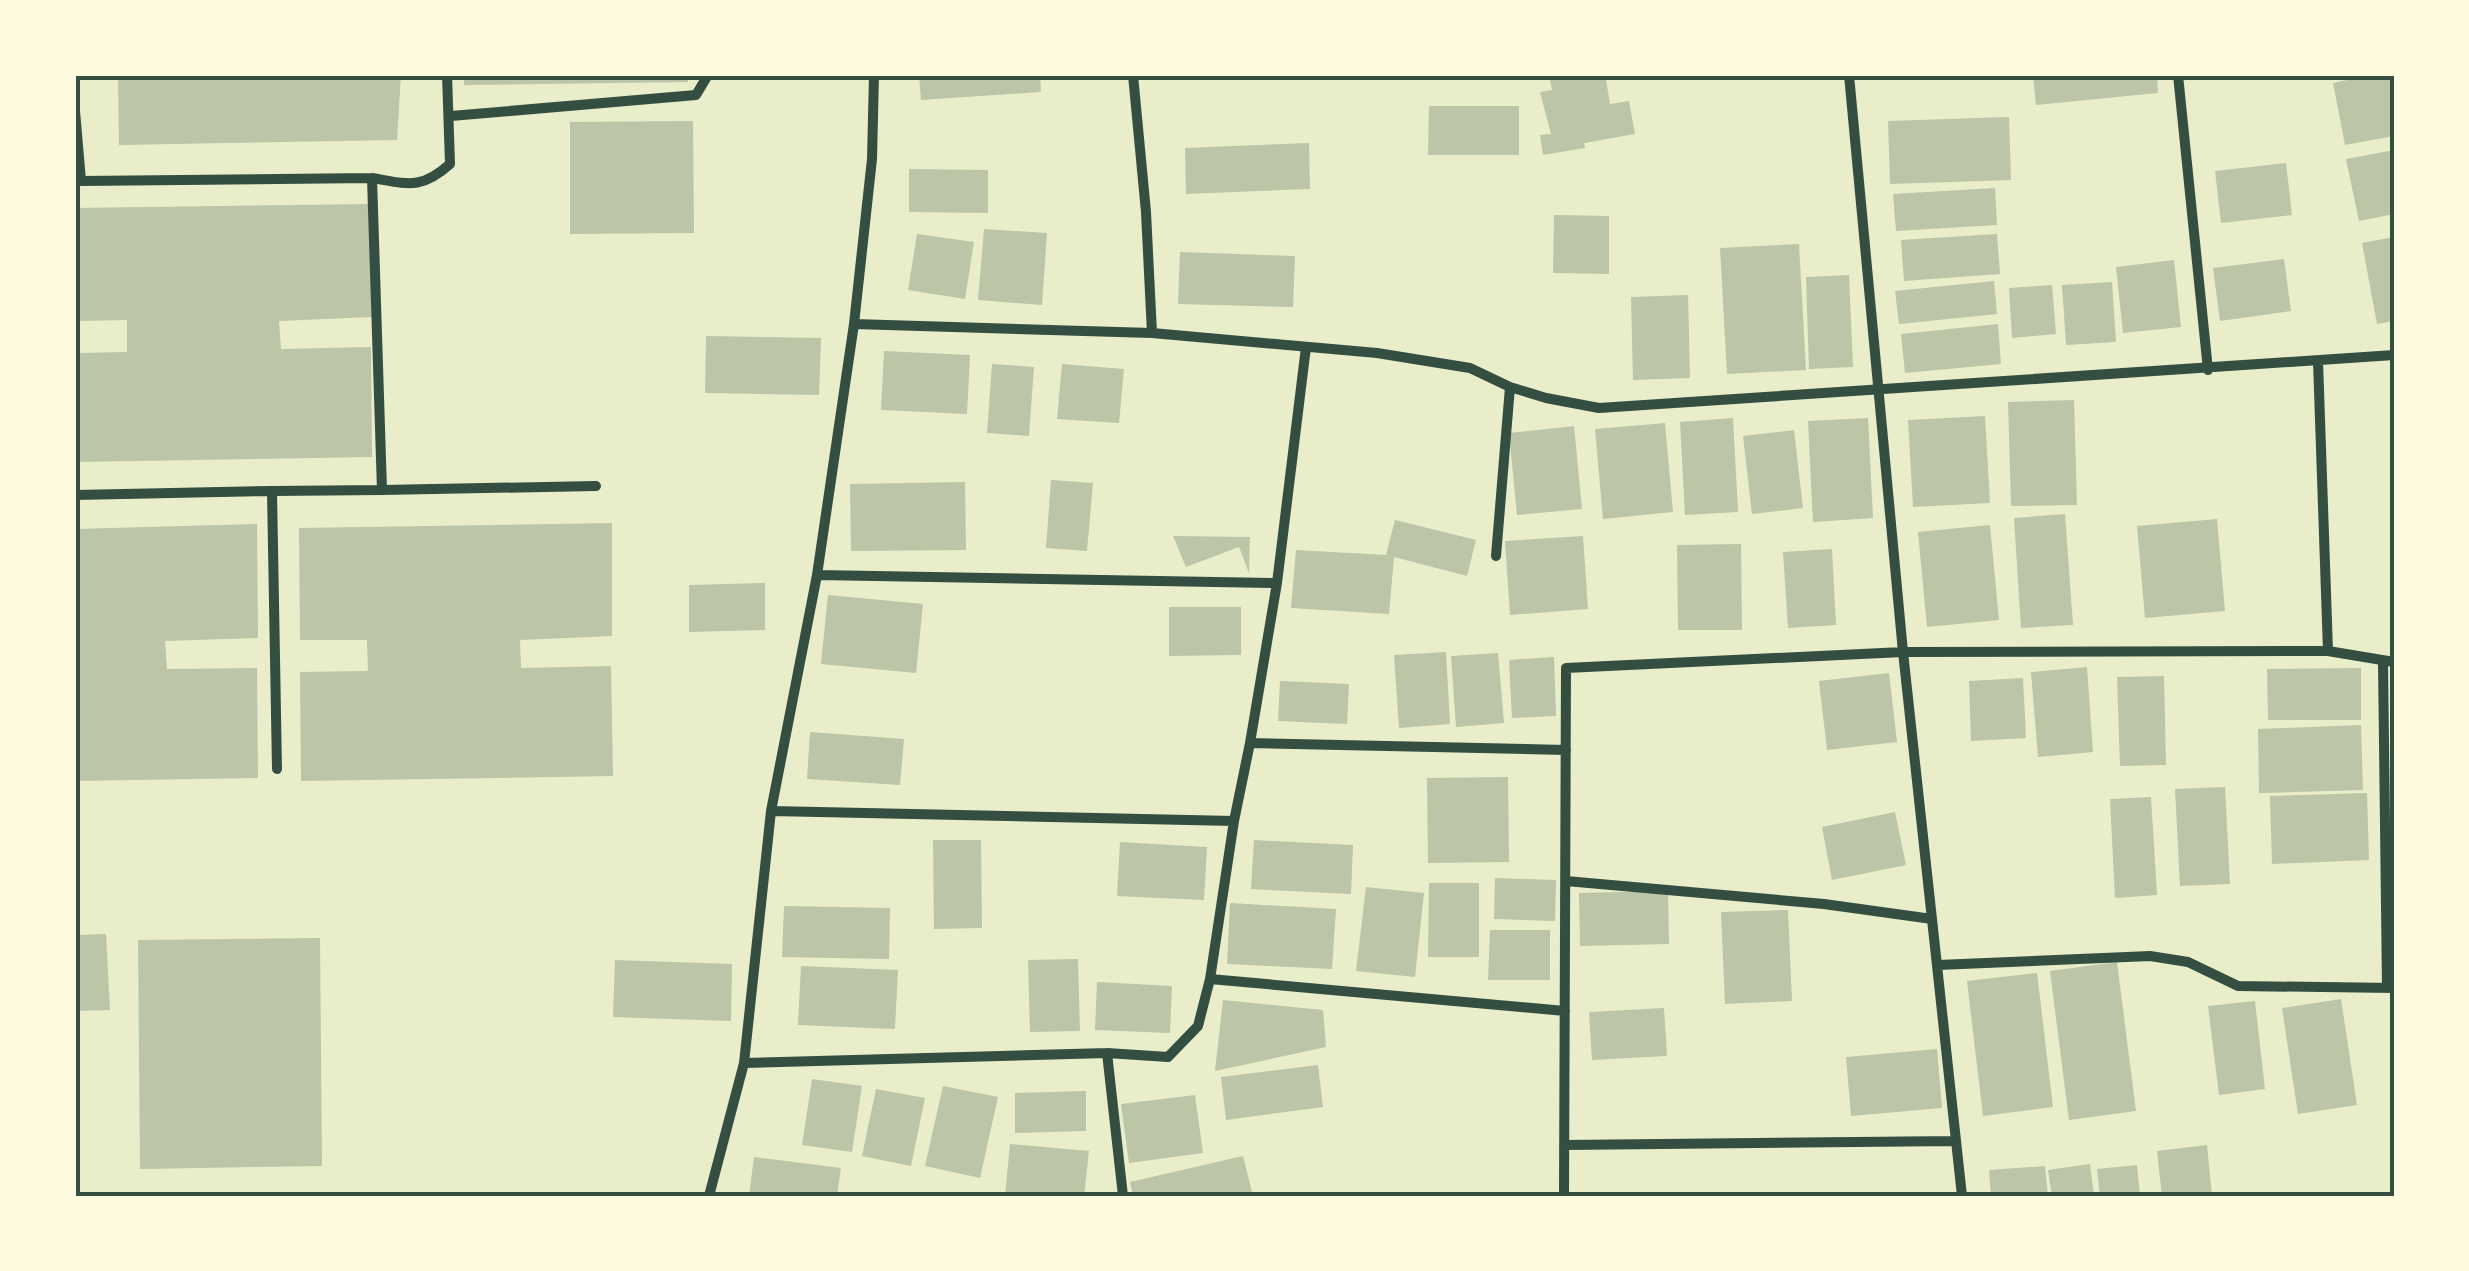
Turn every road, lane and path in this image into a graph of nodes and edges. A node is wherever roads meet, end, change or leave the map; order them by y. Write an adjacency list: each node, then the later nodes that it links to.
1 (447, 75): 8 (street)
2 (708, 75): 8 (street)
3 (874, 75): 10 (street)
4 (1134, 75): 11 (street)
5 (1849, 75): 17 (street)
6 (2178, 75): 15 (street)
7 (75, 111): 9 (street)
8 (450, 116): 9 (street)
9 (372, 178): 19 (street)
10 (854, 324): 11 (street); 23 (street)
11 (1152, 333): 12 (street)
12 (1306, 347): 16 (street); 24 (street)
13 (2394, 356): 14 (street)
14 (2318, 361): 15 (street); 25 (street)
15 (2208, 370): 17 (street)
16 (1510, 387): 17 (street); 22 (street)
17 (1878, 389): 26 (street)
18 (596, 486): 19 (street)
19 (382, 490): 20 (street)
20 (272, 491): 21 (street); 30 (street)
21 (75, 494)
22 (1496, 556)
23 (816, 575): 24 (street); 31 (street)
24 (1277, 583): 28 (street)
25 (2328, 651): 26 (street); 27 (street)
26 (1904, 652): 29 (street); 34 (street)
27 (2388, 662): 37 (street)
28 (1250, 742): 29 (street); 32 (street)
29 (1566, 750): 33 (street)
30 (277, 769)
31 (770, 812): 32 (street); 40 (street)
32 (1234, 821): 36 (street)
33 (1566, 881): 34 (street); 38 (street)
34 (1932, 919): 35 (street)
35 (1938, 965): 37 (street); 41 (street)
36 (1210, 979): 38 (street); 39 (street)
37 (2390, 988)
38 (1565, 1011): 42 (street)
39 (1107, 1054): 40 (street); 44 (street)
40 (744, 1063): 43 (street)
41 (1956, 1141): 42 (street); 46 (street)
42 (1564, 1145): 45 (street)
43 (709, 1196)
44 (1122, 1196)
45 (1564, 1196)
46 (1962, 1196)

